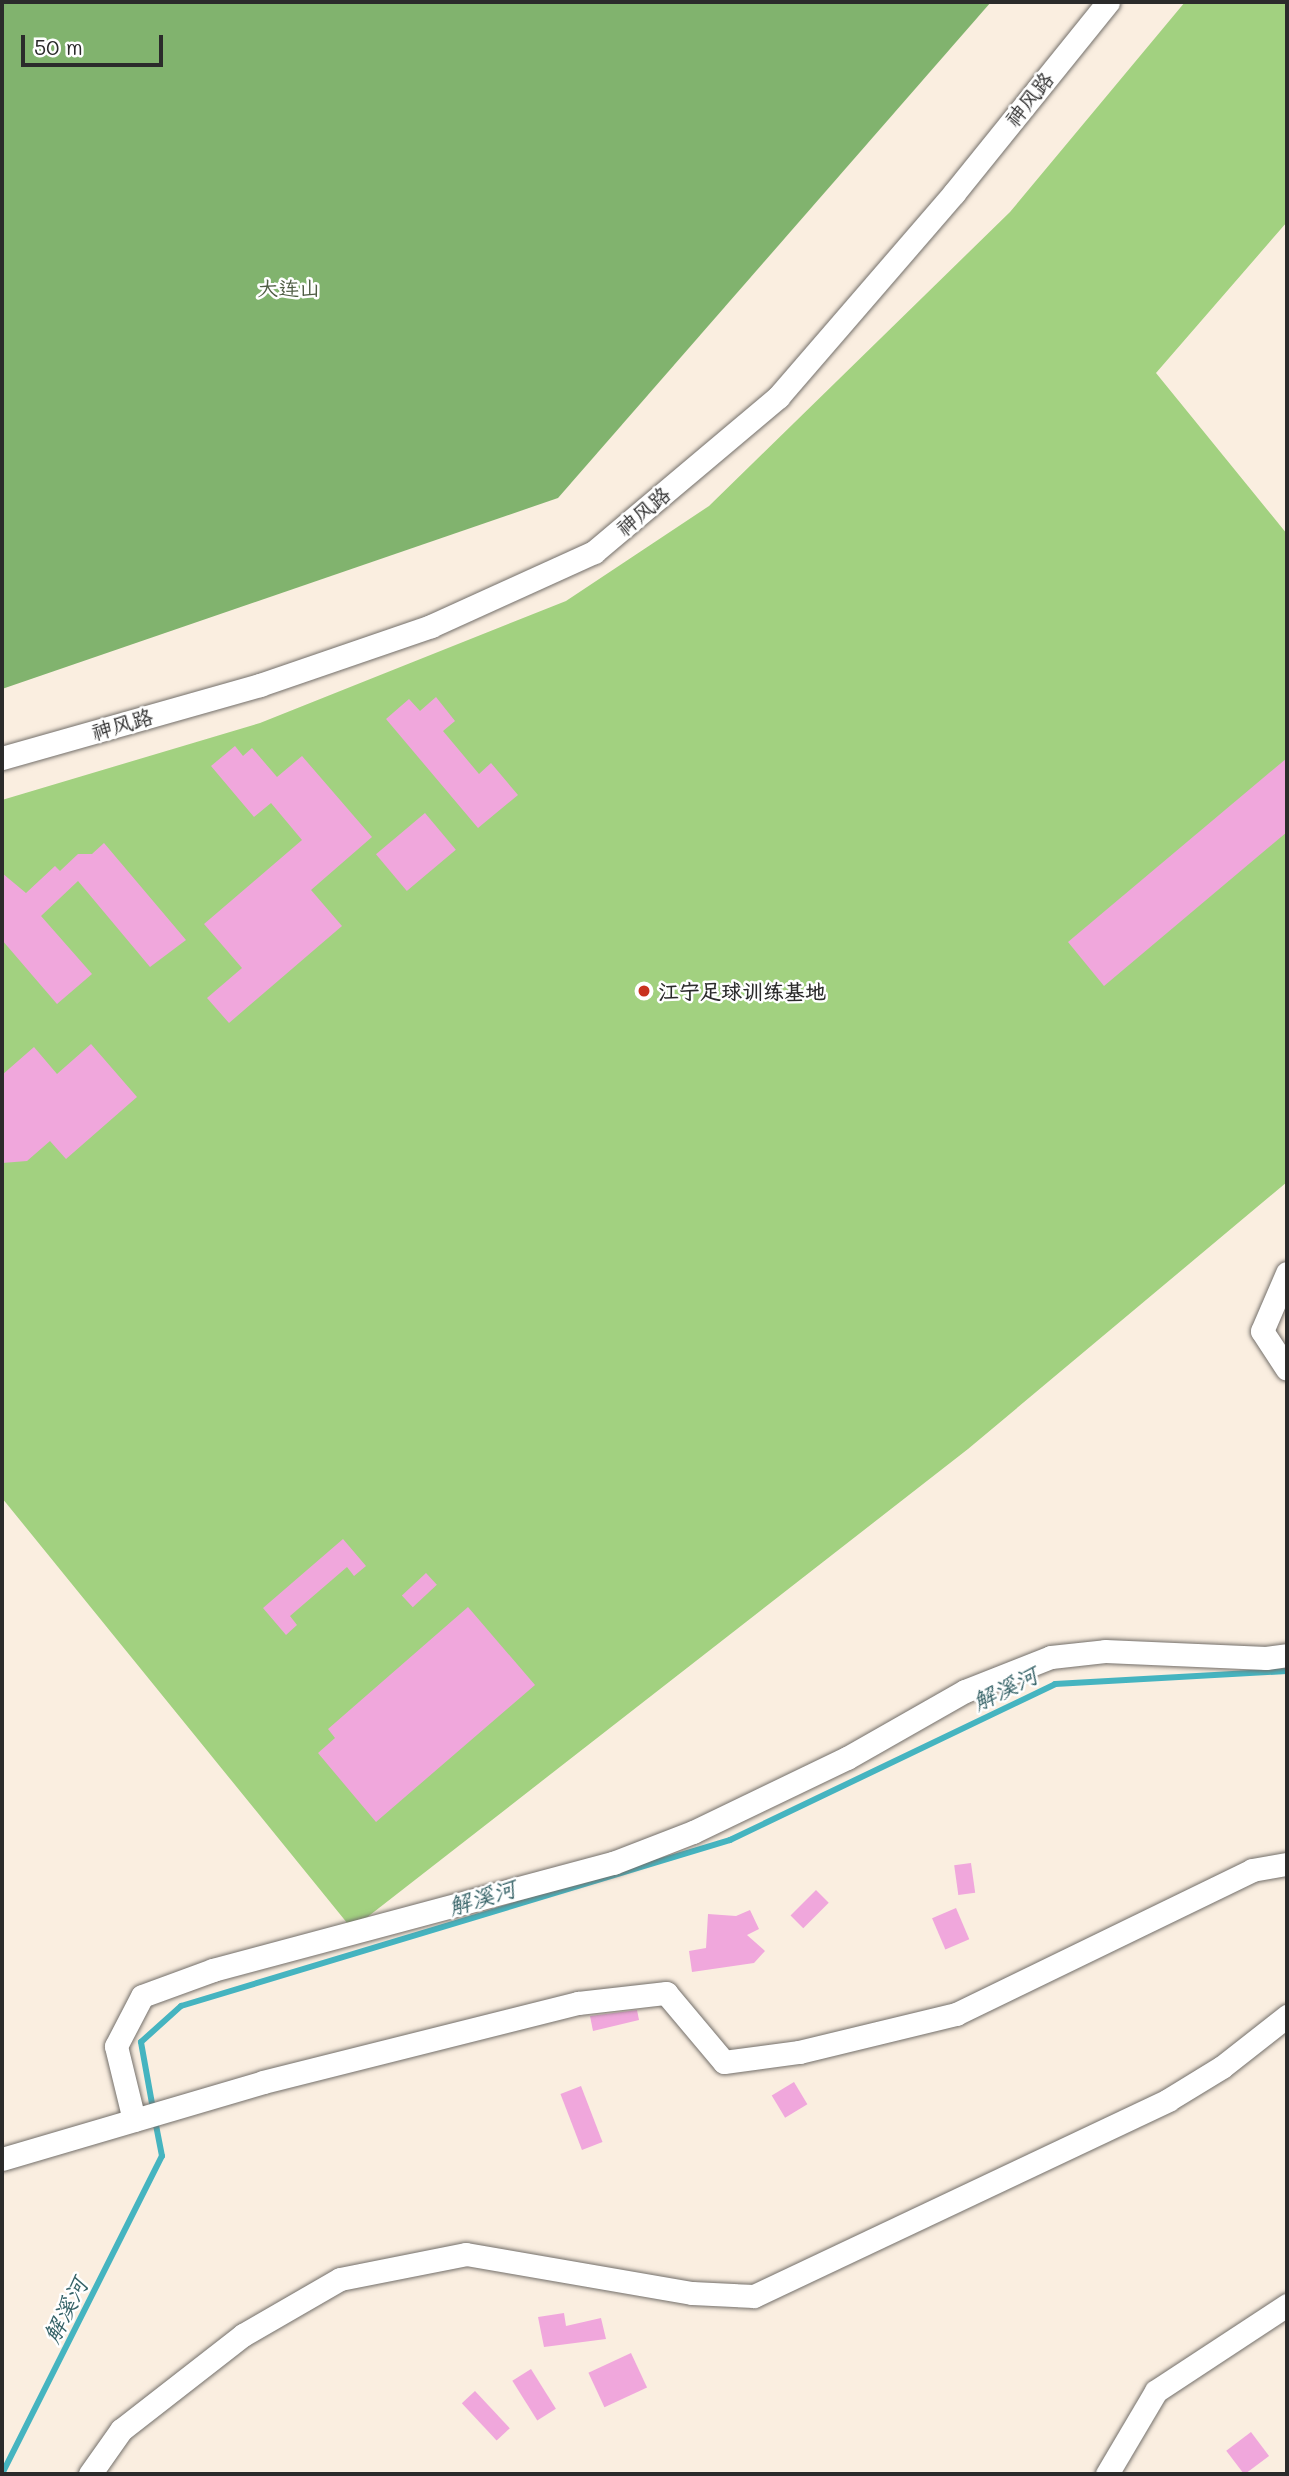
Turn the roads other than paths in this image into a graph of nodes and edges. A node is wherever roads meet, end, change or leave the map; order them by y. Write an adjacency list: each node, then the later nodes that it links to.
1 (1108, 2): 2 (street, 神风路)
2 (2, 758)
3 (1287, 1273): 4 (street)
4 (1287, 1368)
5 (1287, 1655): 8 (street)
6 (1287, 1864): 8 (street)
7 (1287, 2016): 11 (street)
8 (134, 2120): 9 (street)
9 (2, 2159)
10 (1287, 2305): 12 (street)
11 (90, 2474)
12 (1107, 2474)

